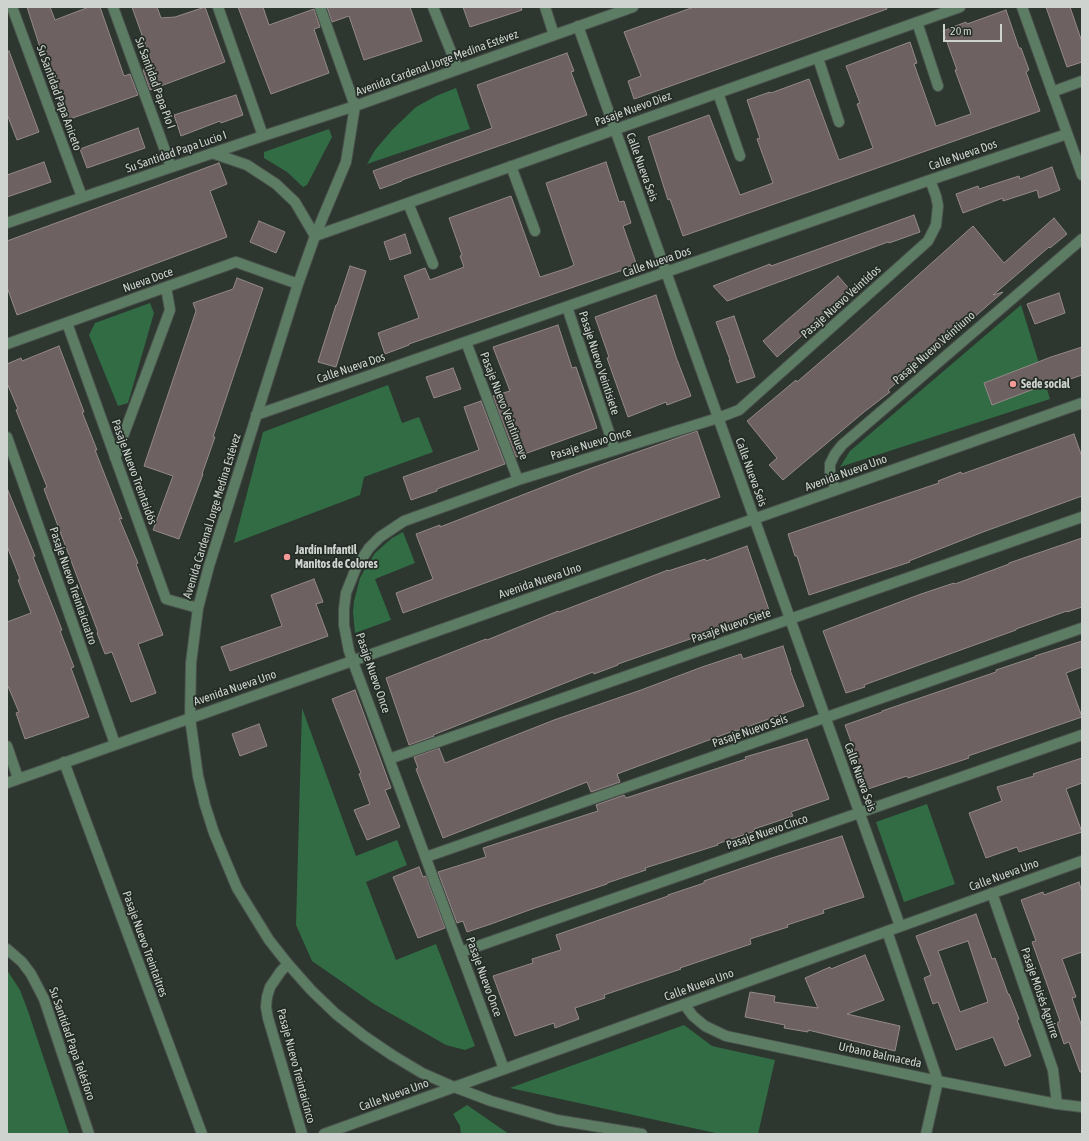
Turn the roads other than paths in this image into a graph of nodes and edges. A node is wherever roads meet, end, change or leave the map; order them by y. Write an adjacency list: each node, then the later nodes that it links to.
1 (12, 7): 30 (street, Su Santidad Papa Aniceto)
2 (113, 7): 27 (street, Su Santidad Papa Pío I)
3 (218, 7): 23 (street)
4 (320, 7): 19 (street)
5 (433, 7): 14 (street)
6 (546, 7): 12 (street)
7 (633, 7): 11 (street, Avenida Cardenal Jorge Medina Estévez)
8 (960, 7): 10 (street, Pasaje Nuevo Diez)
9 (1022, 7): 17 (street)
10 (917, 22): 13 (street, Pasaje Nuevo Diez); 16 (street)
11 (578, 26): 12 (street, Avenida Cardenal Jorge Medina Estévez); 21 (street, Calle Nueva Seis)
12 (554, 35): 14 (street, Avenida Cardenal Jorge Medina Estévez)
13 (818, 58): 18 (street, Pasaje Nuevo Diez); 20 (street)
14 (458, 69): 19 (street, Avenida Cardenal Jorge Medina Estévez)
15 (1082, 81): 17 (street)
16 (938, 86)
17 (1052, 92): 22 (street)
18 (718, 93): 21 (street, Pasaje Nuevo Diez); 25 (street)
19 (355, 106): 23 (street, Su Santidad Papa Lucio I); 34 (street, Avenida Cardenal Jorge Medina Estévez)
20 (839, 122)
21 (615, 129): 26 (street, Pasaje Nuevo Diez); 37 (street, Calle Nueva Seis)
22 (1067, 134): 28 (street); 29 (street, Calle Nueva Dos)
23 (263, 136): 24 (street, Su Santidad Papa Lucio I)
24 (212, 153): 27 (street, Su Santidad Papa Lucio I); 34 (street)
25 (740, 156)
26 (511, 166): 31 (street, Pasaje Nuevo Diez); 33 (street)
27 (171, 167): 30 (street, Su Santidad Papa Lucio I)
28 (1082, 175)
29 (930, 180): 37 (street, Calle Nueva Dos); 46 (street, Pasaje Nuevo Veintidos)
30 (82, 198): 32 (street, Su Santidad Papa Lucio I)
31 (408, 203): 34 (street, Pasaje Nuevo Diez); 36 (street)
32 (7, 223)
33 (535, 231)
34 (315, 236): 38 (street, Avenida Cardenal Jorge Medina Estévez)
35 (1082, 239): 51 (street, Pasaje Nuevo Veintiuno)
36 (433, 264)
37 (666, 273): 40 (street, Calle Nueva Dos); 46 (street, Calle Nueva Seis)
38 (298, 284): 39 (street, Nueva Doce); 45 (street, Avenida Cardenal Jorge Medina Estévez)
39 (166, 287): 41 (street, Nueva Doce); 49 (street)
40 (567, 307): 42 (street, Calle Nueva Dos); 48 (street, Pasaje Nuevo Veintisiete)
41 (67, 323): 43 (street, Nueva Doce); 49 (street, Pasaje Nuevo Treintaidós)
42 (466, 342): 45 (street, Calle Nueva Dos); 50 (street, Pasaje Nuevo Veintinueve)
43 (7, 344)
44 (1082, 403): 51 (street, Avenida Nueva Uno)
45 (256, 415): 54 (street, Avenida Cardenal Jorge Medina Estévez)
46 (718, 418): 48 (street, Pasaje Nuevo Once); 53 (street, Calle Nueva Seis)
47 (7, 437): 61 (street, Pasaje Nuevo Treintaicuatro)
48 (615, 450): 50 (street, Pasaje Nuevo Once)
49 (116, 458): 54 (street, Pasaje Nuevo Treintaidós)
50 (518, 480): 57 (street, Pasaje Nuevo Once)
51 (836, 490): 53 (street, Avenida Nueva Uno)
52 (1082, 517): 55 (street, Pasaje Nuevo Siete)
53 (754, 519): 55 (street, Calle Nueva Seis); 57 (street, Avenida Nueva Uno)
54 (198, 608): 58 (street, Avenida Cardenal Jorge Medina Estévez)
55 (790, 619): 59 (street, Calle Nueva Seis); 63 (street, Pasaje Nuevo Siete)
56 (1082, 628): 59 (street, Pasaje Nuevo Seis)
57 (353, 660): 58 (street, Avenida Nueva Uno); 63 (street, Pasaje Nuevo Once)
58 (190, 718): 61 (street, Avenida Nueva Uno); 75 (street, Avenida Cardenal Jorge Medina Estévez)
59 (825, 718): 67 (street, Calle Nueva Seis); 68 (street, Pasaje Nuevo Seis)
60 (1082, 735): 67 (street, Pasaje Nuevo Cinco)
61 (116, 744): 64 (street, Avenida Nueva Uno)
62 (7, 746): 65 (street)
63 (389, 759): 68 (street, Pasaje Nuevo Once)
64 (64, 762): 65 (street, Avenida Nueva Uno); 83 (street, Pasaje Nuevo Treintaitres)
65 (18, 778): 66 (street, Avenida Nueva Uno)
66 (7, 782)
67 (859, 813): 71 (street, Calle Nueva Seis); 74 (street, Pasaje Nuevo Cinco)
68 (426, 858): 74 (street, Pasaje Nuevo Once)
69 (1082, 861): 70 (street, Calle Nueva Uno)
70 (992, 893): 71 (street, Calle Nueva Uno); 80 (street, Pasaje Moisés Aguirre)
71 (900, 926): 72 (street, Calle Nueva Uno)
72 (887, 931): 76 (street, Calle Nueva Uno); 78 (street)
73 (7, 949): 82 (street, Su Santidad Papa Telésforo)
74 (461, 952): 77 (street, Pasaje Nuevo Once)
75 (288, 964): 79 (street, Avenida Cardenal Jorge Medina Estévez); 84 (street, Pasaje Nuevo Treintaicinco)
76 (684, 1004): 77 (street, Calle Nueva Uno); 78 (street, Urbano Balmaceda)
77 (504, 1069): 79 (street, Calle Nueva Uno)
78 (938, 1081): 80 (street, Urbano Balmaceda); 87 (street)
79 (454, 1087): 85 (street, Calle Nueva Uno); 86 (street, Avenida Cardenal Jorge Medina Estévez)
80 (1057, 1104): 81 (street, Urbano Balmaceda)
81 (1082, 1107)
82 (89, 1134)
83 (202, 1134)
84 (302, 1134)
85 (324, 1134)
86 (642, 1134)
87 (926, 1134)

